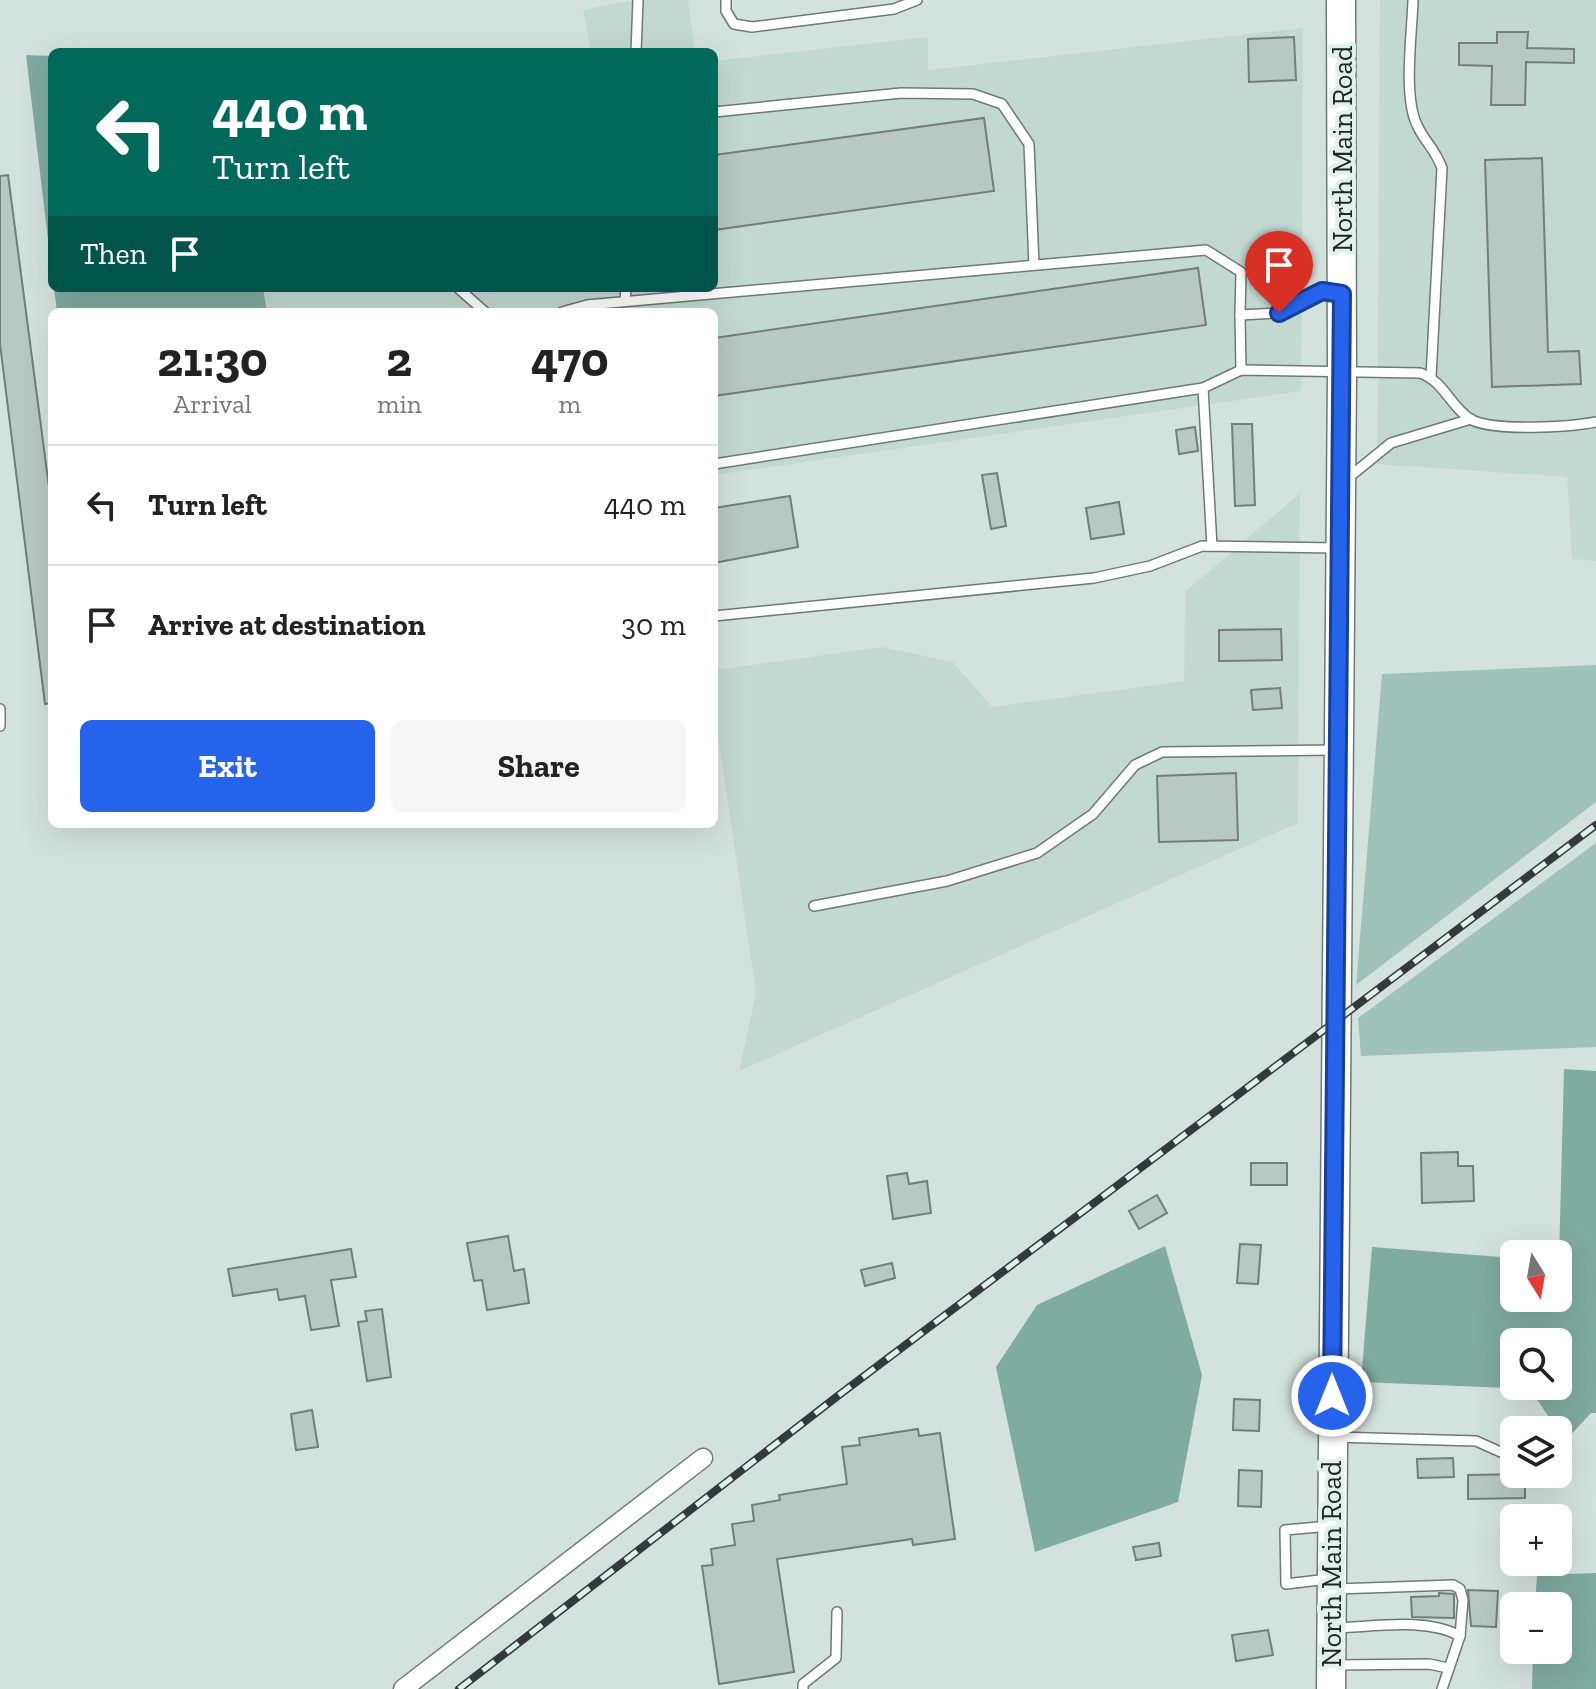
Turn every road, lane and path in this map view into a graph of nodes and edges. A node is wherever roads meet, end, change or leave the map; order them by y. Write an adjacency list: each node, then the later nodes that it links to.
1 (638, 0): 6 (lane)
2 (726, 0): 3 (lane)
3 (917, 0)
4 (1341, 0): 11 (main road, North Main Road)
5 (1413, 0): 18 (lane)
6 (636, 48)
7 (718, 112): 8 (lane)
8 (1034, 265): 12 (lane); 15 (lane)
9 (462, 292): 13 (lane)
10 (626, 292): 12 (lane)
11 (1342, 294): 15 (lane); 17 (main road, North Main Road)
12 (625, 301): 14 (lane)
13 (480, 308)
14 (576, 308)
15 (1240, 315): 16 (lane)
16 (1241, 370): 17 (lane); 19 (lane)
17 (1342, 375): 18 (lane); 23 (main road, North Main Road)
18 (1431, 377): 20 (lane)
19 (1203, 388): 22 (lane); 24 (lane)
20 (1471, 419): 21 (lane); 23 (lane)
21 (1596, 422)
22 (718, 463)
23 (1340, 486): 25 (main road, North Main Road)
24 (1212, 546): 25 (lane); 26 (lane)
25 (1338, 548): 29 (main road, North Main Road)
26 (718, 616)
27 (0, 709): 28 (lane)
28 (0, 726)
29 (1337, 750): 30 (lane); 31 (main road, North Main Road)
30 (814, 906)
31 (1332, 1437): 32 (lane); 34 (main road, North Main Road)
32 (1500, 1452)
33 (703, 1458): 41 (street)
34 (1332, 1526): 35 (main road, North Main Road); 35 (lane)
35 (1331, 1584): 37 (main road, North Main Road); 38 (lane)
36 (837, 1612): 42 (lane)
37 (1331, 1628): 38 (lane); 40 (main road, North Main Road)
38 (1460, 1636): 39 (lane)
39 (1448, 1668): 40 (lane); 43 (lane)
40 (1331, 1677)
41 (403, 1689)
42 (803, 1689)
43 (1442, 1689)

